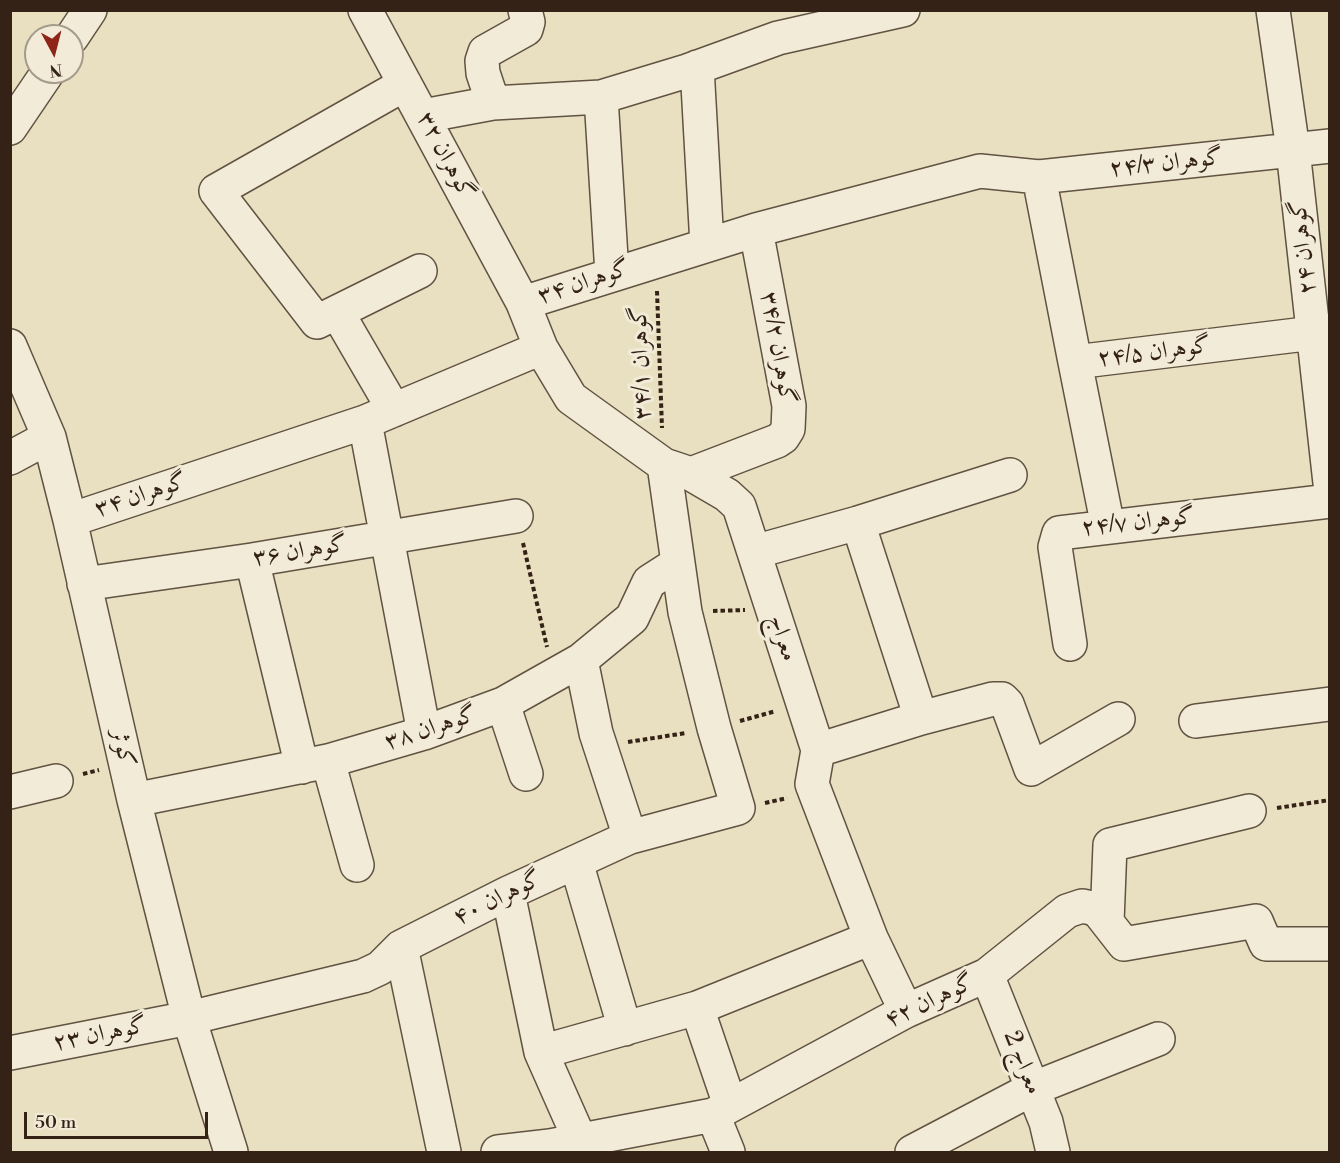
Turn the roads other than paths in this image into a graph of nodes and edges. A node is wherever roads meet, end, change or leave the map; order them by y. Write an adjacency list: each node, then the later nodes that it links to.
1 (90, 10): 6 (street)
2 (365, 10): 9 (street, گوهران ۳۲)
3 (1274, 10): 15 (street, گوهران ۲۴)
4 (528, 11): 11 (street)
5 (895, 11): 7 (street)
6 (81, 24)
7 (698, 67): 10 (street); 18 (street)
8 (40, 84): 13 (street)
9 (405, 84): 12 (street, گوهران ۳۲); 22 (street)
10 (601, 97): 11 (street); 20 (street)
11 (493, 102): 12 (street)
12 (423, 116): 21 (street, گوهران ۳۲)
13 (10, 128)
14 (1329, 146): 15 (street, گوهران ۲۴/۳)
15 (1293, 150): 16 (street, گوهران ۲۴/۳); 23 (street, گوهران ۲۴)
16 (1039, 177): 17 (street, گوهران ۳۴); 26 (street, گوهران ۲۴/۵)
17 (756, 230): 18 (street, گوهران ۳۴); 30 (street, گوهران ۳۴/۲)
18 (708, 245): 20 (street, گوهران ۳۴)
19 (420, 271): 22 (street)
20 (612, 274): 21 (street, گوهران ۳۴)
21 (523, 303): 25 (street, گوهران ۳۴)
22 (337, 312): 27 (street)
23 (1321, 332): 26 (street, گوهران ۲۴/۵); 32 (street, گوهران ۲۴)
24 (10, 346): 28 (street, کوثر)
25 (541, 348): 27 (street, گوهران ۳۴); 30 (street, معراج)
26 (1075, 362): 37 (street)
27 (379, 416): 35 (street, گوهران ۳۴); 38 (street)
28 (49, 437): 29 (street); 35 (street, کوثر)
29 (10, 458)
30 (677, 469): 39 (street, معراج); 41 (street)
31 (1010, 475): 36 (street)
32 (1329, 483)
33 (1329, 501): 37 (street, گوهران ۲۴/۷)
34 (516, 516): 38 (street, گوهران ۳۶)
35 (70, 520): 42 (street, کوثر)
36 (858, 523): 39 (street); 47 (street)
37 (1108, 527): 43 (street, گوهران ۲۴/۷)
38 (388, 537): 40 (street, گوهران ۳۶); 50 (street)
39 (754, 552): 51 (street, معراج)
40 (252, 560): 42 (street, گوهران ۳۶); 52 (street)
41 (677, 564): 44 (street, گوهران ۳۸); 58 (street, گوهران ۴۰)
42 (84, 584): 56 (street, کوثر)
43 (1071, 644)
44 (567, 669): 45 (street, گوهران ۳۸); 58 (street)
45 (503, 704): 50 (street, گوهران ۳۸); 53 (street)
46 (1329, 704): 49 (street)
47 (921, 718): 48 (street); 51 (street)
48 (1118, 719)
49 (1196, 721)
50 (424, 733): 52 (street, گوهران ۳۸)
51 (818, 750): 63 (street, معراج)
52 (315, 764): 56 (street, گوهران ۳۸); 60 (street)
53 (526, 774)
54 (56, 781): 55 (street)
55 (10, 792)
56 (134, 800): 69 (street, کوثر)
57 (1249, 812): 62 (street)
58 (630, 837): 59 (street, گوهران ۴۰)
59 (576, 862): 61 (street, گوهران ۴۰); 70 (street)
60 (357, 865)
61 (508, 893): 65 (street, گوهران ۴۰); 72 (street)
62 (1107, 922): 64 (street, گوهران ۴۲); 66 (street, گوهران ۴۲)
63 (871, 938): 67 (street); 68 (street, معراج)
64 (1329, 944)
65 (401, 947): 69 (street, گوهران ۴۰); 78 (street)
66 (987, 975): 68 (street, گوهران ۴۲); 74 (street, معراج 2)
67 (697, 1008): 70 (street); 75 (street)
68 (906, 1011): 75 (street, گوهران ۴۲)
69 (189, 1018): 73 (street, گوهران ۲۳); 77 (street, کوثر)
70 (625, 1029): 72 (street)
71 (1158, 1039): 74 (street)
72 (541, 1052): 76 (street)
73 (10, 1053)
74 (1032, 1089): 81 (street); 82 (street, معراج 2)
75 (722, 1110): 76 (street, گوهران ۴۲); 80 (street)
76 (582, 1146): 79 (street, گوهران ۴۲)
77 (231, 1152)
78 (444, 1152)
79 (498, 1152)
80 (728, 1152)
81 (912, 1152)
82 (1053, 1152)

